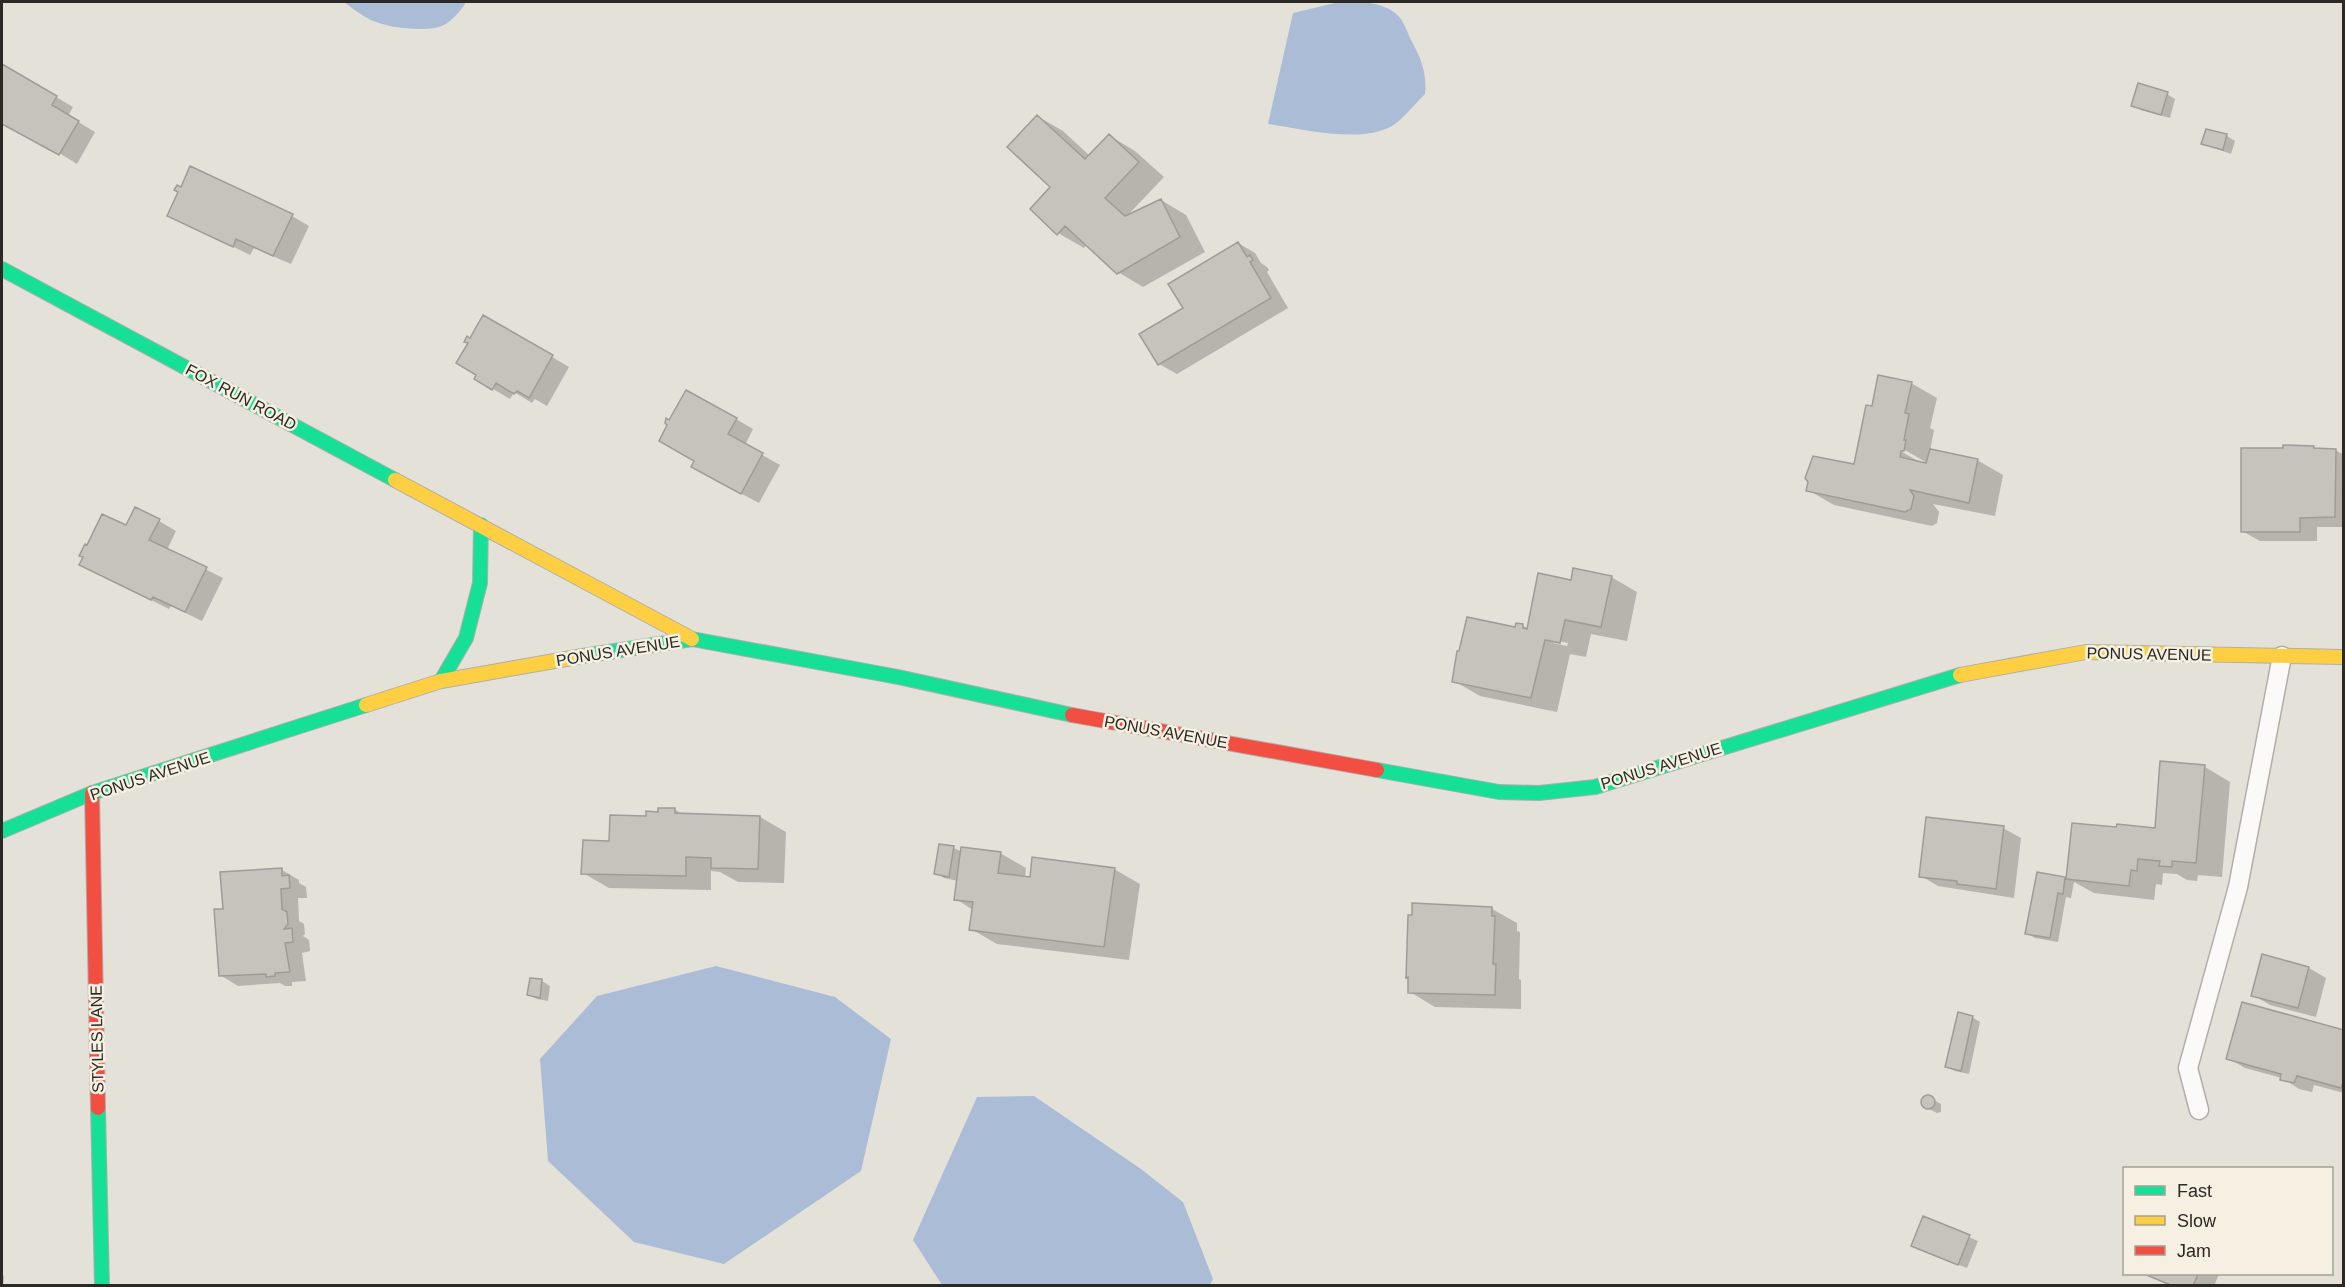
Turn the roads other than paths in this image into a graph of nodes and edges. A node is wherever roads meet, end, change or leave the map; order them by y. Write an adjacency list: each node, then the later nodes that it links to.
1 (2, 269): 2 (street, FOX RUN ROAD)
2 (481, 525): 3 (street, FOX RUN ROAD); 6 (street)
3 (692, 639): 4 (street, PONUS AVENUE); 6 (street, PONUS AVENUE)
4 (2282, 656): 5 (street, PONUS AVENUE); 9 (lane)
5 (2343, 657)
6 (441, 681): 7 (street, PONUS AVENUE)
7 (92, 793): 8 (street, PONUS AVENUE); 10 (street, STYLES LANE)
8 (2, 831)
9 (2199, 1110)
10 (102, 1286)

